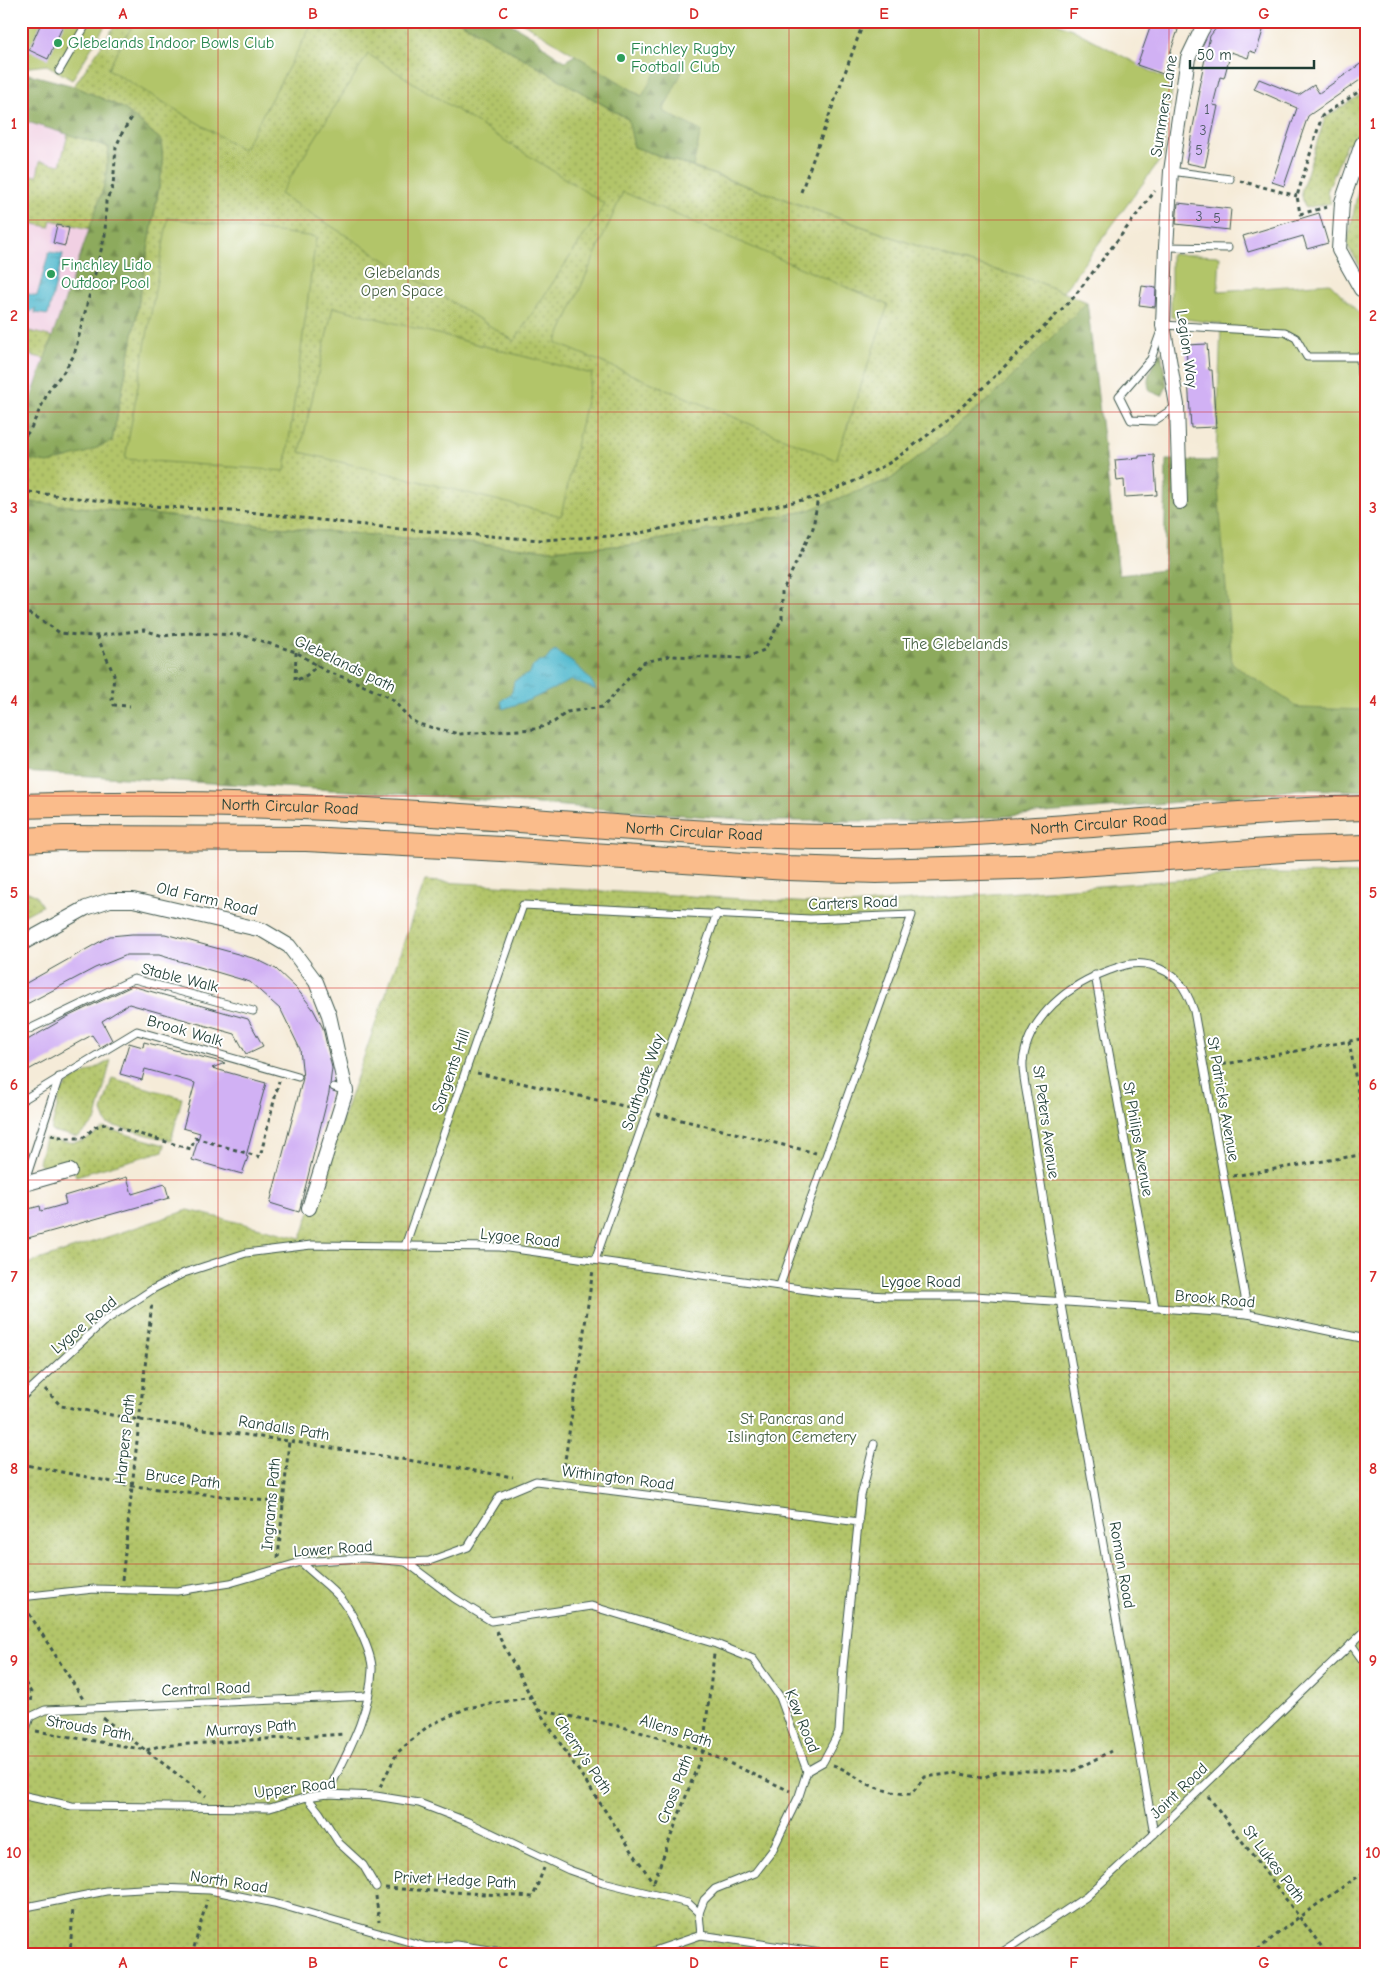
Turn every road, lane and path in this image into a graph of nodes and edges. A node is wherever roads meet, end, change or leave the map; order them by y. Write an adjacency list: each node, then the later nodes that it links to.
1 (26, 21): 5 (path)
2 (88, 21): 6 (lane)
3 (864, 21): 12 (path)
4 (1207, 21): 10 (street, Summers Lane)
5 (21, 30)
6 (59, 71)
7 (1366, 87): 13 (path)
8 (133, 116): 21 (path)
9 (1366, 139): 14 (street)
10 (1171, 171): 11 (lane); 15 (street, Legion Way); 23 (path)
11 (1230, 179): 13 (path)
12 (801, 192)
13 (1297, 196): 14 (path)
14 (1342, 202): 17 (street)
15 (1166, 247): 16 (lane); 18 (street, Legion Way)
16 (1228, 248)
17 (1366, 289)
18 (1163, 325): 19 (lane); 20 (street, Legion Way); 20 (lane)
19 (1366, 374)
20 (1178, 405): 24 (street, Legion Way)
21 (21, 441)
22 (21, 491): 23 (path)
23 (818, 497): 28 (path, Glebelands path)
24 (1180, 502)
25 (21, 610): 26 (path, Glebelands path)
26 (96, 636): 27 (path, Glebelands path); 29 (path)
27 (296, 652): 28 (path, Glebelands path); 28 (path)
28 (318, 665)
29 (130, 706)
30 (21, 806): 31 (highway, North Circular Road)
31 (1366, 808)
32 (21, 840): 33 (highway, North Circular Road)
33 (1366, 847)
34 (523, 906): 35 (lane, Carters Road); 54 (lane, Sargents Hill)
35 (717, 913): 55 (lane, Southgate Way); 56 (lane, Carters Road)
36 (21, 944): 53 (street, Old Farm Road)
37 (1095, 975): 42 (lane, St Patricks Avenue); 58 (lane, St Peters Avenue); 59 (lane, St Philips Avenue)
38 (253, 1011): 39 (lane, Stable Walk)
39 (21, 1033)
40 (1366, 1038): 41 (path)
41 (1350, 1041): 42 (path); 48 (path)
42 (1204, 1068): 51 (lane, St Patricks Avenue)
43 (281, 1072): 44 (lane, Brook Walk); 45 (lane, Brook Walk); 47 (path)
44 (59, 1077): 46 (lane, Brook Walk); 47 (lane)
45 (298, 1077)
46 (21, 1101)
47 (40, 1133): 52 (lane)
48 (1366, 1136)
49 (1366, 1154): 51 (path)
50 (70, 1172): 52 (street)
51 (1223, 1178): 60 (lane, St Patricks Avenue)
52 (22, 1185)
53 (309, 1208)
54 (405, 1246): 55 (lane, Lygoe Road); 57 (lane, Lygoe Road)
55 (595, 1260): 56 (lane, Lygoe Road); 69 (path)
56 (780, 1285): 58 (lane, Lygoe Road)
57 (153, 1289): 62 (lane, Lygoe Road); 64 (path, Harpers Path)
58 (1061, 1301): 59 (lane, Brook Road); 102 (lane, Roman Road)
59 (1155, 1308): 60 (lane, Brook Road)
60 (1248, 1314): 61 (lane, Brook Road)
61 (1366, 1339)
62 (38, 1381): 63 (lane, Lygoe Road); 64 (path, Randalls Path)
63 (21, 1398)
64 (140, 1420): 65 (path, Randalls Path); 70 (path, Harpers Path)
65 (289, 1441): 68 (path, Randalls Path); 71 (path, Ingrams Path)
66 (874, 1444): 72 (lane)
67 (21, 1464): 70 (path, Bruce Path)
68 (536, 1481): 69 (lane, Withington Road); 74 (lane)
69 (561, 1485): 72 (lane, Withington Road)
70 (133, 1486): 71 (path, Bruce Path); 76 (path, Harpers Path)
71 (284, 1503): 75 (path, Ingrams Path)
72 (859, 1522): 94 (lane)
73 (301, 1562): 74 (lane, Lower Road); 75 (lane, Lower Road); 84 (lane)
74 (406, 1562): 78 (lane)
75 (277, 1569): 76 (lane, Lower Road)
76 (120, 1590): 77 (lane, Lower Road)
77 (21, 1597)
78 (491, 1621): 80 (lane, Kew Road); 85 (path, Cherry's Path)
79 (1366, 1630): 81 (lane, Joint Road)
80 (716, 1644): 92 (path, Cross Path); 95 (lane, Kew Road)
81 (1351, 1644): 82 (lane); 96 (lane, Joint Road)
82 (1366, 1665)
83 (21, 1676): 87 (path)
84 (368, 1696): 87 (lane, Central Road); 89 (lane)
85 (531, 1697): 86 (path, Cherry's Path); 99 (path)
86 (538, 1710): 92 (path, Allens Path); 105 (path, Cherry's Path)
87 (30, 1717): 88 (lane)
88 (26, 1730): 90 (lane); 91 (path, Strouds Path)
89 (357, 1733): 91 (path, Murrays Path); 97 (lane)
90 (21, 1744)
91 (147, 1750)
92 (703, 1751): 100 (path, Allens Path); 105 (path, Cross Path)
93 (1111, 1751): 94 (path)
94 (823, 1762): 95 (lane)
95 (807, 1771): 100 (lane, Kew Road)
96 (1202, 1788): 102 (lane, Joint Road); 112 (path, St Lukes Path)
97 (327, 1794): 99 (lane, Upper Road); 101 (lane, Upper Road)
98 (21, 1795): 101 (lane, Upper Road)
99 (376, 1796): 103 (lane, Upper Road)
100 (799, 1796): 111 (lane, Kew Road)
101 (307, 1797): 106 (lane)
102 (1154, 1834): 121 (lane, Joint Road)
103 (547, 1860): 106 (path, Privet Hedge Path); 109 (lane, Upper Road)
104 (1366, 1871): 112 (path)
105 (653, 1882): 109 (path, Cherry's Path)
106 (376, 1887): 113 (path)
107 (210, 1890): 108 (lane, North Road); 113 (lane, North Road); 117 (path)
108 (74, 1897): 110 (lane, North Road); 116 (path)
109 (662, 1898): 111 (lane, Upper Road)
110 (21, 1908)
111 (699, 1913): 114 (lane)
112 (1299, 1917): 122 (path); 123 (path, St Lukes Path)
113 (380, 1933): 115 (lane, North Road)
114 (701, 1936): 119 (lane); 120 (lane)
115 (426, 1951): 118 (lane)
116 (70, 1955)
117 (192, 1955)
118 (525, 1955)
119 (623, 1955)
120 (834, 1955)
121 (998, 1955)
122 (1251, 1955)
123 (1328, 1955)

